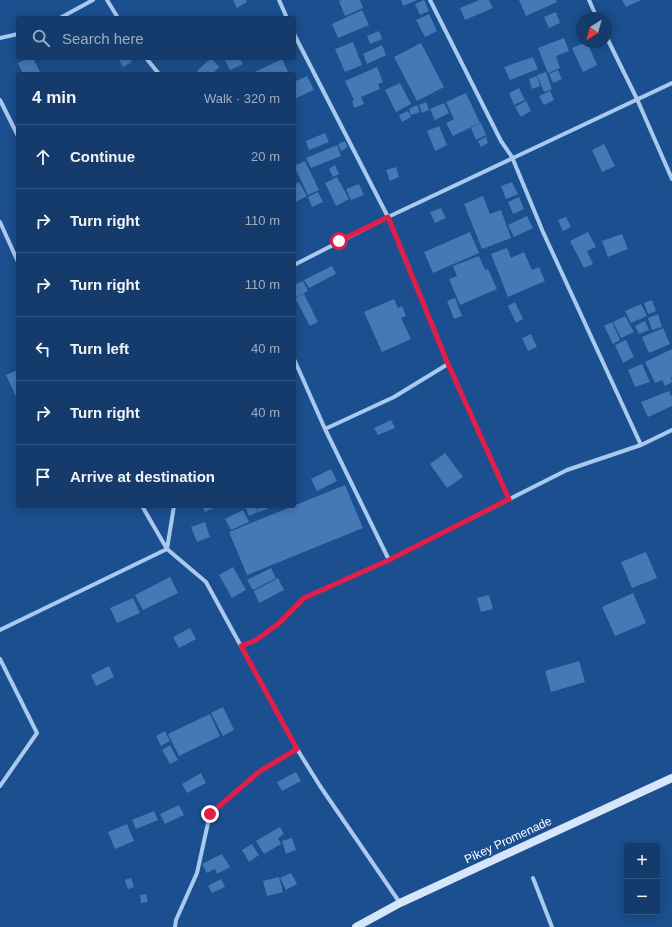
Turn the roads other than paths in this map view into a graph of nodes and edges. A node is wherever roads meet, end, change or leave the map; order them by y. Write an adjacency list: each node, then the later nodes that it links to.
1 (93, 0): 7 (street)
2 (107, 0): 8 (street)
3 (279, 0): 9 (street)
4 (430, 0): 20 (street)
5 (589, 0): 6 (street)
6 (594, 12)
7 (64, 16)
8 (117, 16)
9 (286, 16)
10 (16, 34): 11 (street)
11 (0, 38)
12 (296, 38): 22 (street)
13 (612, 48): 17 (street)
14 (148, 60): 15 (street)
15 (157, 72)
16 (672, 83): 17 (street)
17 (637, 99): 20 (street); 21 (street)
18 (0, 100): 19 (street)
19 (16, 132)
20 (512, 157): 22 (street); 30 (street)
21 (672, 178)
22 (388, 217): 25 (street); 27 (street)
23 (0, 222): 24 (street)
24 (16, 258)
25 (296, 264)
26 (296, 363): 28 (street)
27 (448, 364): 28 (street); 31 (street)
28 (326, 429): 35 (street)
29 (672, 430): 30 (street)
30 (641, 445): 31 (street)
31 (509, 499): 35 (street)
32 (143, 508): 34 (street)
33 (174, 508): 34 (street)
34 (167, 549): 36 (street); 37 (street)
35 (389, 560): 37 (street)
36 (0, 630)
37 (241, 646): 39 (street)
38 (0, 659): 41 (street)
39 (297, 749): 43 (street); 44 (street)
40 (672, 778): 43 (street, Pikey Promenade)
41 (0, 786)
42 (533, 878): 46 (street)
43 (400, 903): 45 (street, Pikey Promenade)
44 (175, 927)
45 (356, 927)
46 (552, 927)

